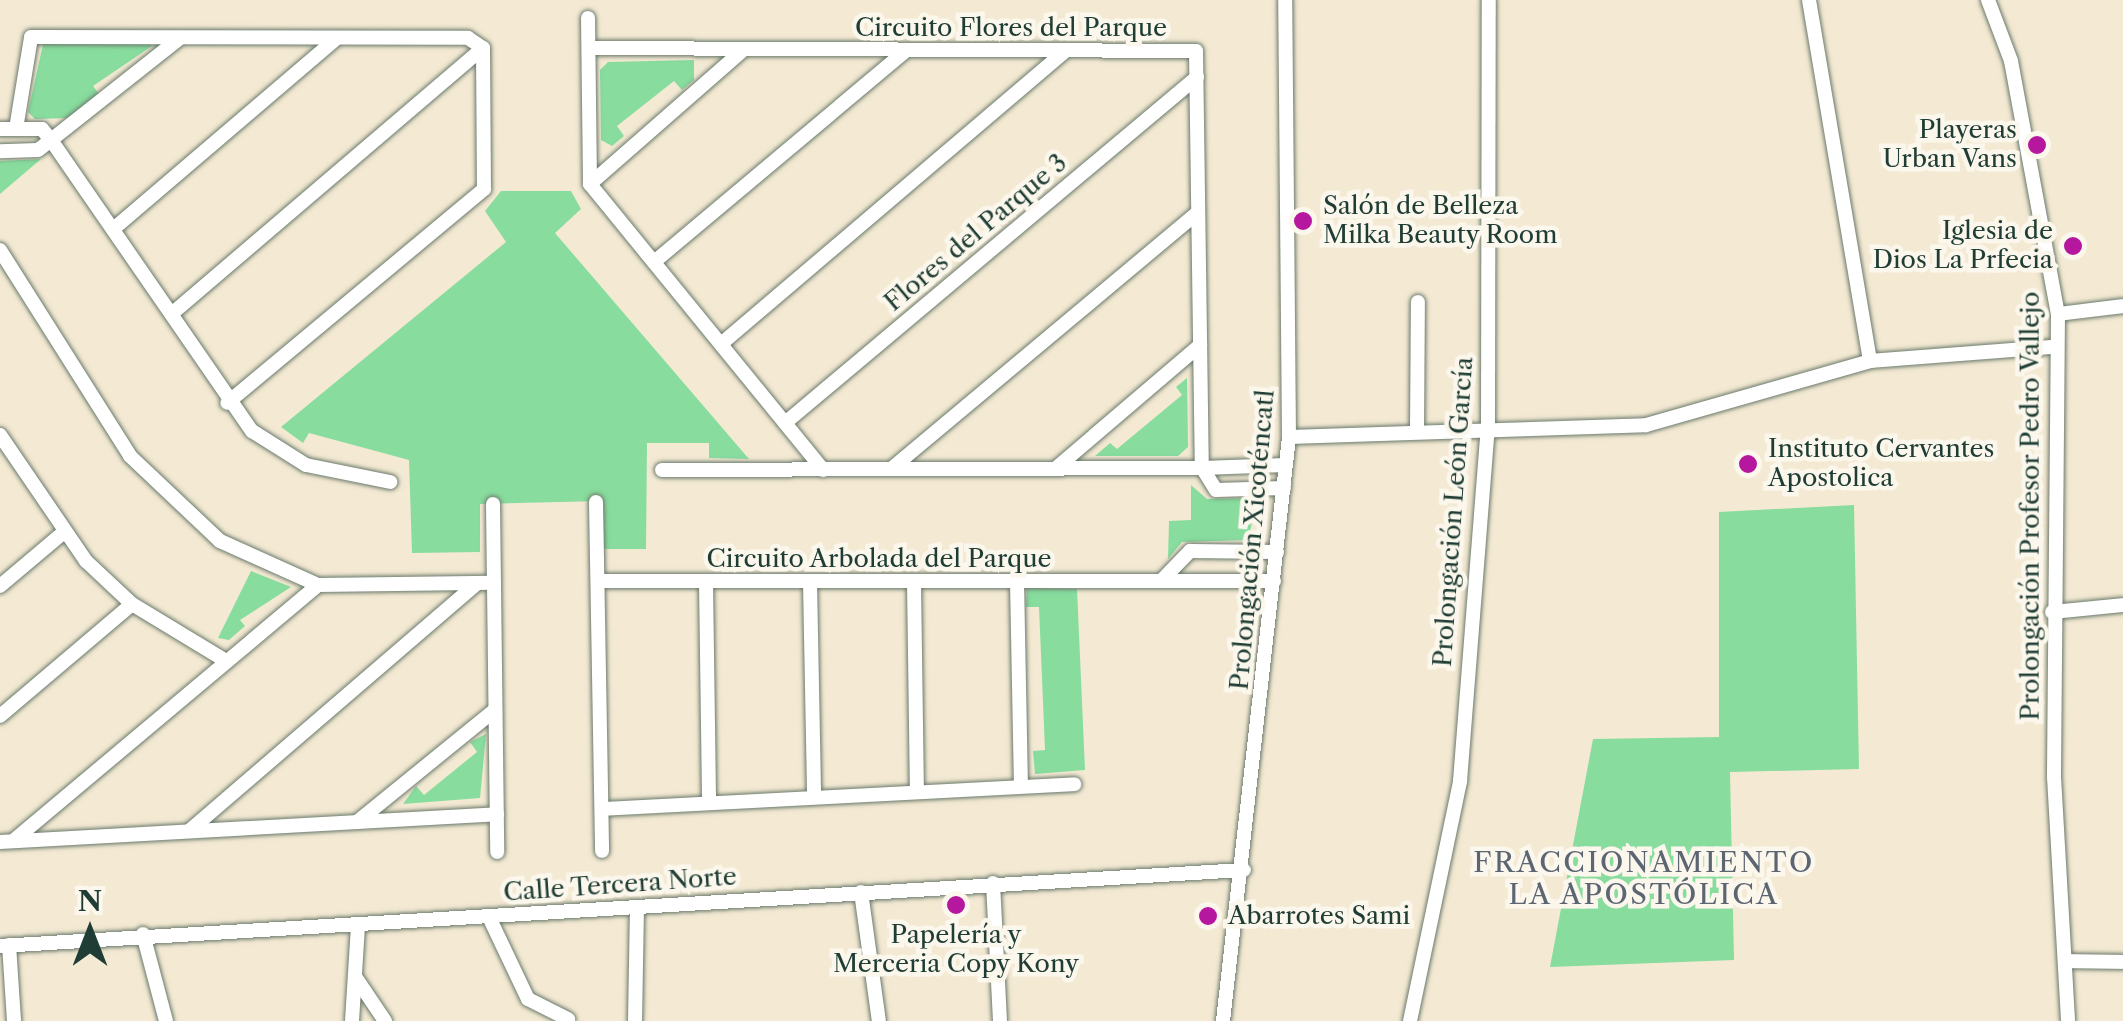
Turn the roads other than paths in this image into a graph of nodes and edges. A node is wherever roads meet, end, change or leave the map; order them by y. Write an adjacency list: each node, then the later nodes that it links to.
1 (1285, 0): 34 (street, Prolongación Xicoténcatl)
2 (1489, 0): 32 (street, Prolongación León García)
3 (1809, 0): 29 (street)
4 (1988, 0): 25 (street, Prolongación Profesor Pedro Vallejo)
5 (588, 18): 9 (street)
6 (181, 38): 7 (street); 14 (street); 15 (street)
7 (337, 38): 8 (street); 19 (street)
8 (483, 48): 24 (street); 30 (street)
9 (589, 48): 10 (street, Circuito Flores del Parque); 17 (street)
10 (744, 48): 11 (street, Circuito Flores del Parque); 17 (street)
11 (907, 50): 12 (street, Circuito Flores del Parque); 21 (street)
12 (1066, 50): 13 (street, Circuito Flores del Parque); 26 (street)
13 (1196, 77): 18 (street); 31 (street, Flores del Parque 3)
14 (8, 129): 15 (street)
15 (51, 140): 16 (street); 19 (street)
16 (0, 151)
17 (590, 184): 21 (street)
18 (1198, 212): 27 (street); 38 (street)
19 (118, 225): 24 (street)
20 (0, 250): 57 (street)
21 (654, 262): 26 (street)
22 (1418, 302): 33 (street)
23 (2123, 306): 25 (street)
24 (175, 311): 30 (street)
25 (2058, 314): 28 (street, Prolongación Profesor Pedro Vallejo)
26 (721, 344): 31 (street)
27 (1200, 345): 37 (street); 39 (street)
28 (2053, 347): 29 (street); 61 (street, Prolongación Profesor Pedro Vallejo)
29 (1870, 361): 32 (street)
30 (228, 403): 42 (street)
31 (785, 423): 41 (street)
32 (1488, 430): 33 (street); 99 (street, Prolongación León García)
33 (1416, 432): 34 (street)
34 (1289, 437): 36 (street, Prolongación Xicoténcatl)
35 (2, 444): 46 (street)
36 (1286, 466): 37 (street); 43 (street, Prolongación Xicoténcatl)
37 (1202, 468): 39 (street); 43 (street)
38 (891, 469): 39 (street); 41 (street)
39 (1055, 469)
40 (662, 470): 41 (street)
41 (823, 470)
42 (390, 482)
43 (1284, 488): 47 (street, Prolongación Xicoténcatl)
44 (596, 502): 48 (street)
45 (493, 504): 55 (street)
46 (64, 532): 58 (street); 59 (street)
47 (1277, 552): 50 (street); 51 (street, Prolongación Xicoténcatl)
48 (598, 581): 52 (street, Circuito Arbolada del Parque); 70 (street)
49 (1018, 581): 50 (street, Circuito Arbolada del Parque); 54 (street, Circuito Arbolada del Parque); 66 (street)
50 (1161, 581): 51 (street, Circuito Arbolada del Parque)
51 (1274, 581): 77 (street, Prolongación Xicoténcatl)
52 (706, 582): 53 (street, Circuito Arbolada del Parque); 69 (street)
53 (810, 582): 54 (street, Circuito Arbolada del Parque); 68 (street)
54 (914, 582): 67 (street)
55 (494, 583): 56 (street); 63 (street)
56 (477, 584): 57 (street); 73 (street)
57 (318, 585): 62 (street)
58 (0, 586)
59 (132, 604): 62 (street); 64 (street)
60 (2123, 604): 61 (street)
61 (2052, 612): 85 (street, Prolongación Profesor Pedro Vallejo)
62 (226, 662): 74 (street)
63 (496, 710): 71 (street); 72 (street)
64 (0, 716)
65 (1074, 784): 66 (street)
66 (1021, 786): 67 (street)
67 (918, 792): 68 (street)
68 (814, 797): 69 (street)
69 (710, 803): 70 (street)
70 (602, 808): 75 (street)
71 (496, 814): 72 (street); 76 (street)
72 (357, 822): 73 (street)
73 (189, 831): 74 (street)
74 (6, 842)
75 (602, 850)
76 (497, 852)
77 (1244, 870): 78 (street, Calle Tercera Norte); 98 (street, Prolongación Xicoténcatl)
78 (993, 883): 79 (street, Calle Tercera Norte); 97 (street)
79 (861, 892): 80 (street, Calle Tercera Norte); 96 (street)
80 (637, 906): 81 (street, Calle Tercera Norte); 95 (street)
81 (488, 917): 82 (street, Calle Tercera Norte); 90 (street)
82 (358, 925): 83 (street, Calle Tercera Norte); 87 (street)
83 (143, 934): 84 (street, Calle Tercera Norte); 92 (street)
84 (4, 946): 88 (street)
85 (2066, 961): 86 (street); 100 (street, Prolongación Profesor Pedro Vallejo)
86 (2123, 962)
87 (356, 977): 93 (street); 94 (street)
88 (11, 993): 89 (street); 91 (street)
89 (0, 1014)
90 (568, 1019)
91 (14, 1021)
92 (166, 1021)
93 (352, 1021)
94 (385, 1021)
95 (635, 1021)
96 (879, 1021)
97 (1000, 1021)
98 (1223, 1021)
99 (1410, 1021)
100 (2068, 1021)

